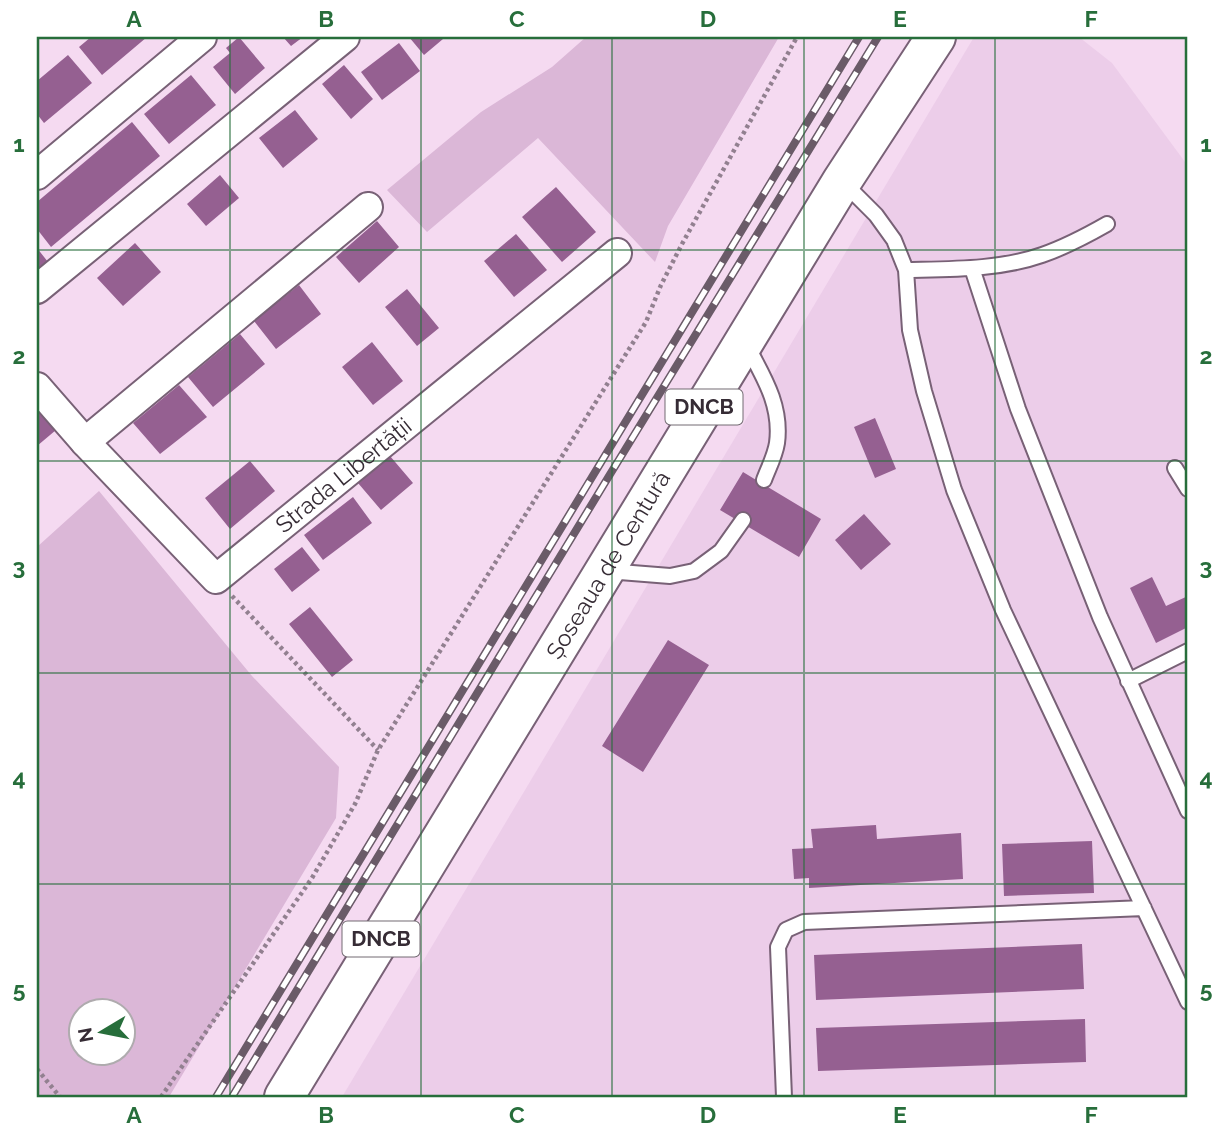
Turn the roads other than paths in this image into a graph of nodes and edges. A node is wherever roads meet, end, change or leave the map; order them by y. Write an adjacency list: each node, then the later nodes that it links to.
1 (202, 37): 4 (street)
2 (345, 37): 11 (street)
3 (936, 37): 5 (main road, Șoseaua de Centură / DNCB)
4 (37, 175)
5 (842, 181): 10 (lane); 12 (main road, Șoseaua de Centură / DNCB)
6 (368, 207): 14 (street)
7 (1107, 225): 9 (lane)
8 (618, 253): 14 (street, Strada Libertății)
9 (972, 268): 10 (lane); 21 (lane)
10 (906, 271): 23 (lane)
11 (37, 289)
12 (745, 341): 16 (lane); 19 (main road, Șoseaua de Centură / DNCB)
13 (37, 387): 14 (street)
14 (85, 442)
15 (1175, 468): 17 (lane)
16 (764, 480)
17 (1188, 489)
18 (743, 520): 19 (lane)
19 (605, 570): 25 (main road, Șoseaua de Centură / DNCB)
20 (1188, 651): 21 (lane)
21 (1128, 681): 22 (lane)
22 (1188, 811)
23 (1144, 908): 24 (lane); 26 (lane)
24 (1188, 1002)
25 (284, 1097)
26 (784, 1097)

